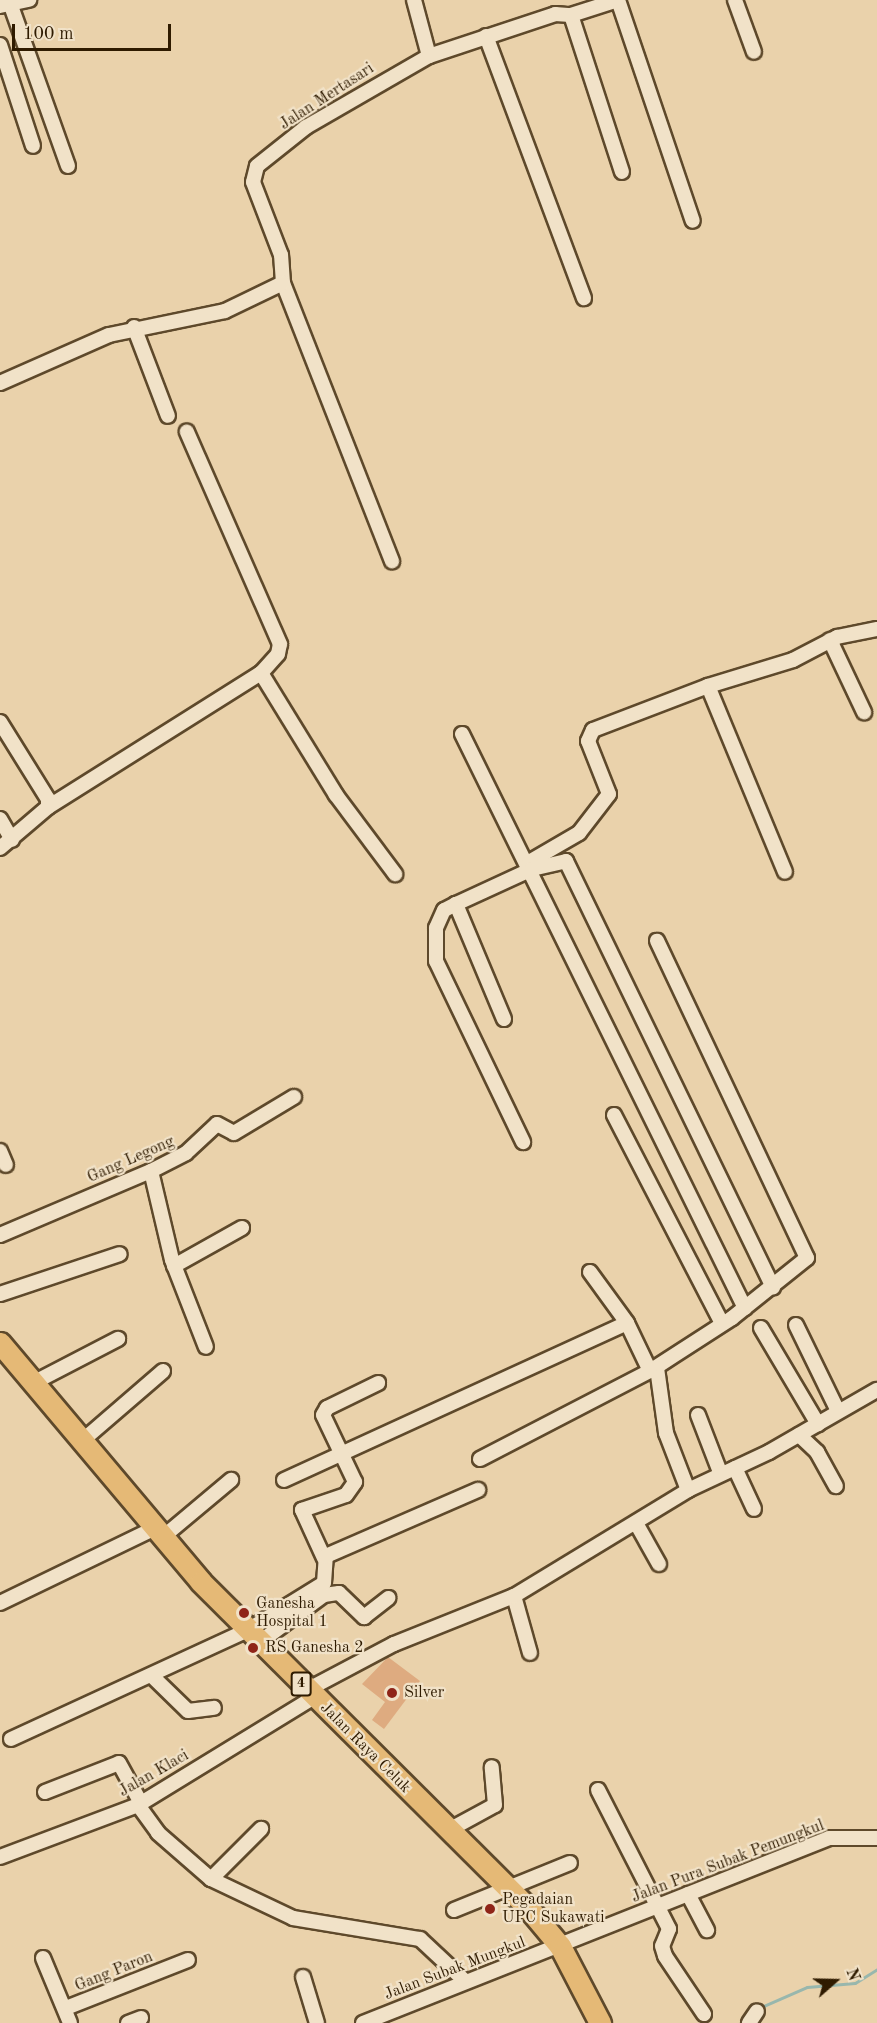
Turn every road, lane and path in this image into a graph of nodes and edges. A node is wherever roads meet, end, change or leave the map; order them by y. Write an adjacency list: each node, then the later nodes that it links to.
1 (29, 0): 5 (street)
2 (414, 0): 10 (street)
3 (618, 0): 6 (street, Jalan Mertasari); 14 (street)
4 (735, 0): 9 (street)
5 (5, 5): 12 (street)
6 (571, 15): 7 (street, Jalan Mertasari); 13 (street)
7 (486, 36): 10 (street, Jalan Mertasari); 16 (street)
8 (0, 45): 11 (street)
9 (754, 52)
10 (429, 56): 15 (street, Jalan Mertasari)
11 (33, 146)
12 (68, 166)
13 (622, 172)
14 (693, 221)
15 (283, 283): 17 (street); 21 (street, Jalan Mertasari)
16 (584, 298)
17 (134, 327): 18 (street); 19 (street)
18 (0, 383)
19 (168, 416)
20 (187, 432): 24 (street)
21 (392, 561)
22 (877, 629): 23 (street)
23 (831, 640): 25 (street); 26 (street)
24 (261, 673): 29 (street); 34 (street)
25 (708, 686): 32 (street); 33 (street)
26 (864, 712)
27 (0, 722): 29 (street)
28 (462, 734): 32 (street)
29 (48, 807): 31 (street)
30 (0, 819): 31 (street)
31 (6, 844)
32 (531, 865): 35 (street); 49 (street); 51 (street)
33 (785, 872)
34 (395, 874)
35 (456, 904): 37 (street); 40 (street)
36 (657, 941): 49 (street)
37 (504, 1019)
38 (294, 1097): 43 (street, Gang Legong)
39 (614, 1115): 53 (street)
40 (523, 1142)
41 (0, 1151): 42 (street)
42 (6, 1165)
43 (151, 1171): 45 (street, Gang Legong); 47 (street)
44 (242, 1228): 47 (street)
45 (0, 1235)
46 (120, 1254): 50 (street)
47 (174, 1266): 58 (street)
48 (590, 1272): 52 (street)
49 (773, 1287): 51 (street)
50 (0, 1294)
51 (745, 1308): 53 (street)
52 (627, 1323): 59 (street); 69 (street)
53 (722, 1323): 59 (street)
54 (796, 1325): 64 (street)
55 (760, 1328): 66 (street)
56 (118, 1339): 61 (street)
57 (0, 1343): 61 (highway, Jalan Raya Celuk / 4)
58 (206, 1347)
59 (653, 1370): 70 (street); 77 (street)
60 (163, 1371): 68 (street)
61 (33, 1383): 68 (highway, Jalan Raya Celuk / 4)
62 (378, 1383): 69 (street)
63 (877, 1390): 64 (street, Jalan Klaci)
64 (838, 1411): 66 (street, Jalan Klaci)
65 (698, 1415): 72 (street)
66 (818, 1424): 67 (street, Jalan Klaci)
67 (799, 1435): 71 (street, Jalan Klaci); 75 (street)
68 (82, 1441): 80 (highway, Jalan Raya Celuk / 4)
69 (342, 1453): 74 (street); 81 (street)
70 (480, 1459)
71 (735, 1468): 72 (street, Jalan Klaci); 78 (street)
72 (720, 1472): 77 (street, Jalan Klaci)
73 (231, 1480): 80 (street)
74 (284, 1480)
75 (836, 1486)
76 (478, 1490): 81 (street)
77 (688, 1490): 79 (street, Jalan Klaci)
78 (753, 1509)
79 (636, 1523): 82 (street); 83 (street, Jalan Klaci)
80 (159, 1533): 85 (street); 86 (highway, Jalan Raya Celuk / 4)
81 (324, 1558): 86 (street)
82 (659, 1564)
83 (514, 1596): 87 (street); 89 (street, Jalan Klaci)
84 (388, 1598): 86 (street)
85 (0, 1603)
86 (259, 1636): 88 (street); 89 (highway, Jalan Raya Celuk / 4)
87 (530, 1653)
88 (152, 1676): 90 (street); 91 (street)
89 (311, 1693): 95 (street, Jalan Klaci); 97 (highway, Jalan Raya Celuk / 4)
90 (214, 1708)
91 (11, 1739)
92 (492, 1767): 97 (street)
93 (598, 1790): 104 (street)
94 (45, 1792): 95 (street)
95 (140, 1804): 99 (street, Jalan Klaci); 101 (street)
96 (261, 1829): 101 (street)
97 (448, 1830): 102 (highway, Jalan Raya Celuk / 4)
98 (877, 1838): 103 (street, Jalan Pura Subak Pemungkul)
99 (0, 1857)
100 (570, 1863): 102 (street)
101 (211, 1879): 111 (street)
102 (507, 1887): 105 (street); 107 (highway, Jalan Raya Celuk / 4)
103 (688, 1894): 104 (street, Jalan Pura Subak Pemungkul); 106 (street)
104 (657, 1906): 107 (street, Jalan Pura Subak Pemungkul); 114 (street)
105 (454, 1910)
106 (707, 1930)
107 (560, 1946): 111 (street, Jalan Subak Mungkul); 119 (highway, Jalan Raya Celuk / 4)
108 (43, 1958): 112 (street)
109 (188, 1960): 112 (street, Gang Paron)
110 (303, 1977): 116 (street)
111 (465, 1981): 113 (street, Jalan Subak Mungkul)
112 (66, 2008): 115 (street, Gang Paron)
113 (399, 2009): 117 (street, Jalan Subak Mungkul); 118 (street)
114 (704, 2014)
115 (70, 2023)
116 (317, 2023)
117 (363, 2023)
118 (404, 2023)
119 (600, 2023)

